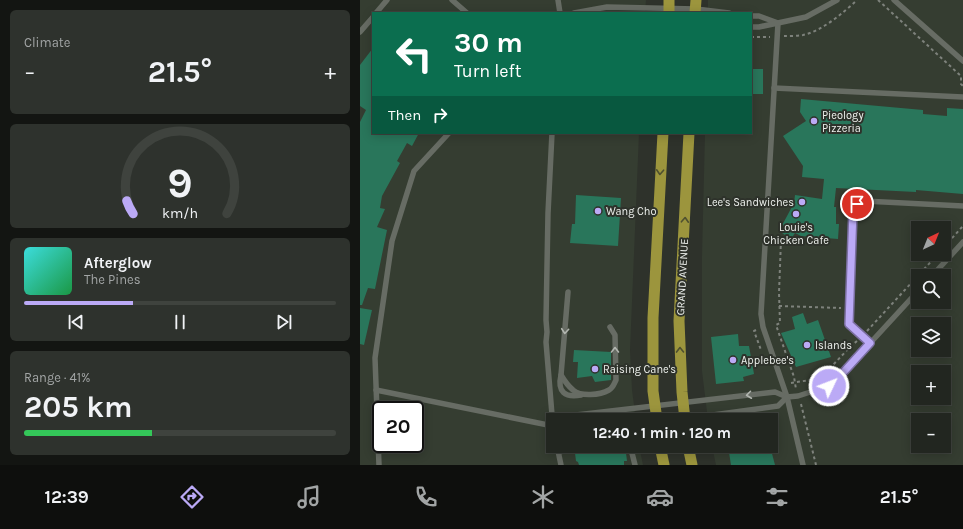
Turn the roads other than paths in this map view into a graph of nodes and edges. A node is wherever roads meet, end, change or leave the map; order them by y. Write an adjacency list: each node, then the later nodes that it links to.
1 (388, 0): 8 (lane)
2 (452, 0): 9 (lane)
3 (558, 0): 10 (lane)
4 (837, 0): 15 (lane)
5 (894, 0): 18 (lane)
6 (669, 7): 7 (lane); 11 (lane)
7 (696, 7): 12 (lane)
8 (377, 12)
9 (466, 12)
10 (560, 12)
11 (580, 12)
12 (724, 12)
13 (752, 16): 15 (lane)
14 (372, 18): 17 (lane)
15 (778, 23): 16 (lane); 19 (lane)
16 (752, 27)
17 (360, 32)
18 (963, 61)
19 (774, 88): 20 (lane); 35 (lane)
20 (963, 97)
21 (448, 134): 33 (lane)
22 (552, 134): 38 (lane)
23 (663, 134): 37 (main road, one-way to 37)
24 (689, 134): 36 (main road, GRAND AVENUE, one-way to 24)
25 (963, 206): 31 (lane)
26 (963, 242): 27 (lane)
27 (938, 269)
28 (568, 292): 32 (lane, one-way to 32)
29 (911, 299): 31 (lane)
30 (610, 327): 34 (lane, one-way to 30)
31 (870, 343): 35 (lane)
32 (561, 375): 34 (lane); 34 (lane)
33 (376, 390): 43 (lane); 48 (lane)
34 (582, 395)
35 (787, 397): 36 (lane, one-way to 36); 42 (lane); 53 (lane)
36 (684, 402): 37 (lane); 41 (main road, GRAND AVENUE)
37 (655, 405): 39 (lane); 40 (main road)
38 (552, 413)
39 (592, 413)
40 (656, 413)
41 (683, 413)
42 (730, 413)
43 (546, 425)
44 (559, 453): 49 (lane)
45 (632, 453): 50 (lane)
46 (661, 453): 51 (main road)
47 (689, 453): 52 (main road)
48 (379, 465)
49 (561, 465)
50 (635, 465)
51 (664, 465)
52 (692, 465)
53 (803, 465)

